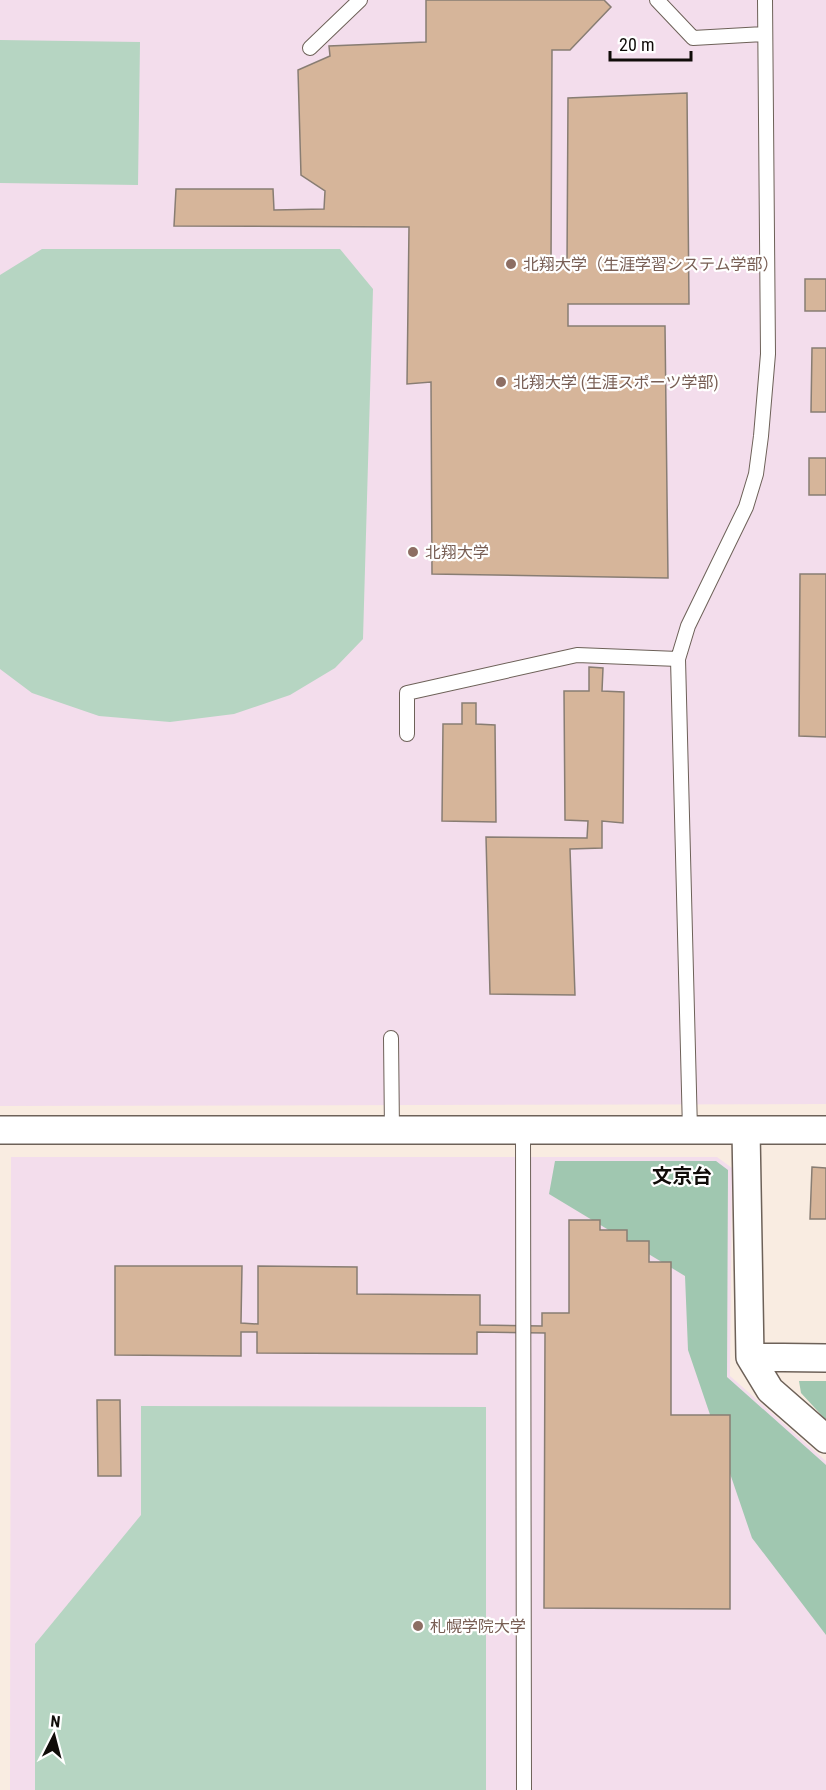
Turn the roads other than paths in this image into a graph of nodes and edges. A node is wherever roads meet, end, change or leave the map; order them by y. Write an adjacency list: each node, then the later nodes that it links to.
1 (360, 0): 5 (lane)
2 (657, 0): 4 (lane)
3 (765, 0): 4 (lane)
4 (764, 34): 6 (lane)
5 (310, 48)
6 (678, 659): 7 (lane); 10 (lane)
7 (407, 734)
8 (391, 1038): 13 (lane)
9 (0, 1130): 13 (street)
10 (690, 1130): 11 (street); 14 (street)
11 (746, 1130): 12 (street); 15 (street)
12 (826, 1130)
13 (392, 1131): 14 (street)
14 (523, 1131): 18 (lane)
15 (750, 1357): 16 (street); 17 (street)
16 (826, 1358)
17 (826, 1439)
18 (525, 1790)

